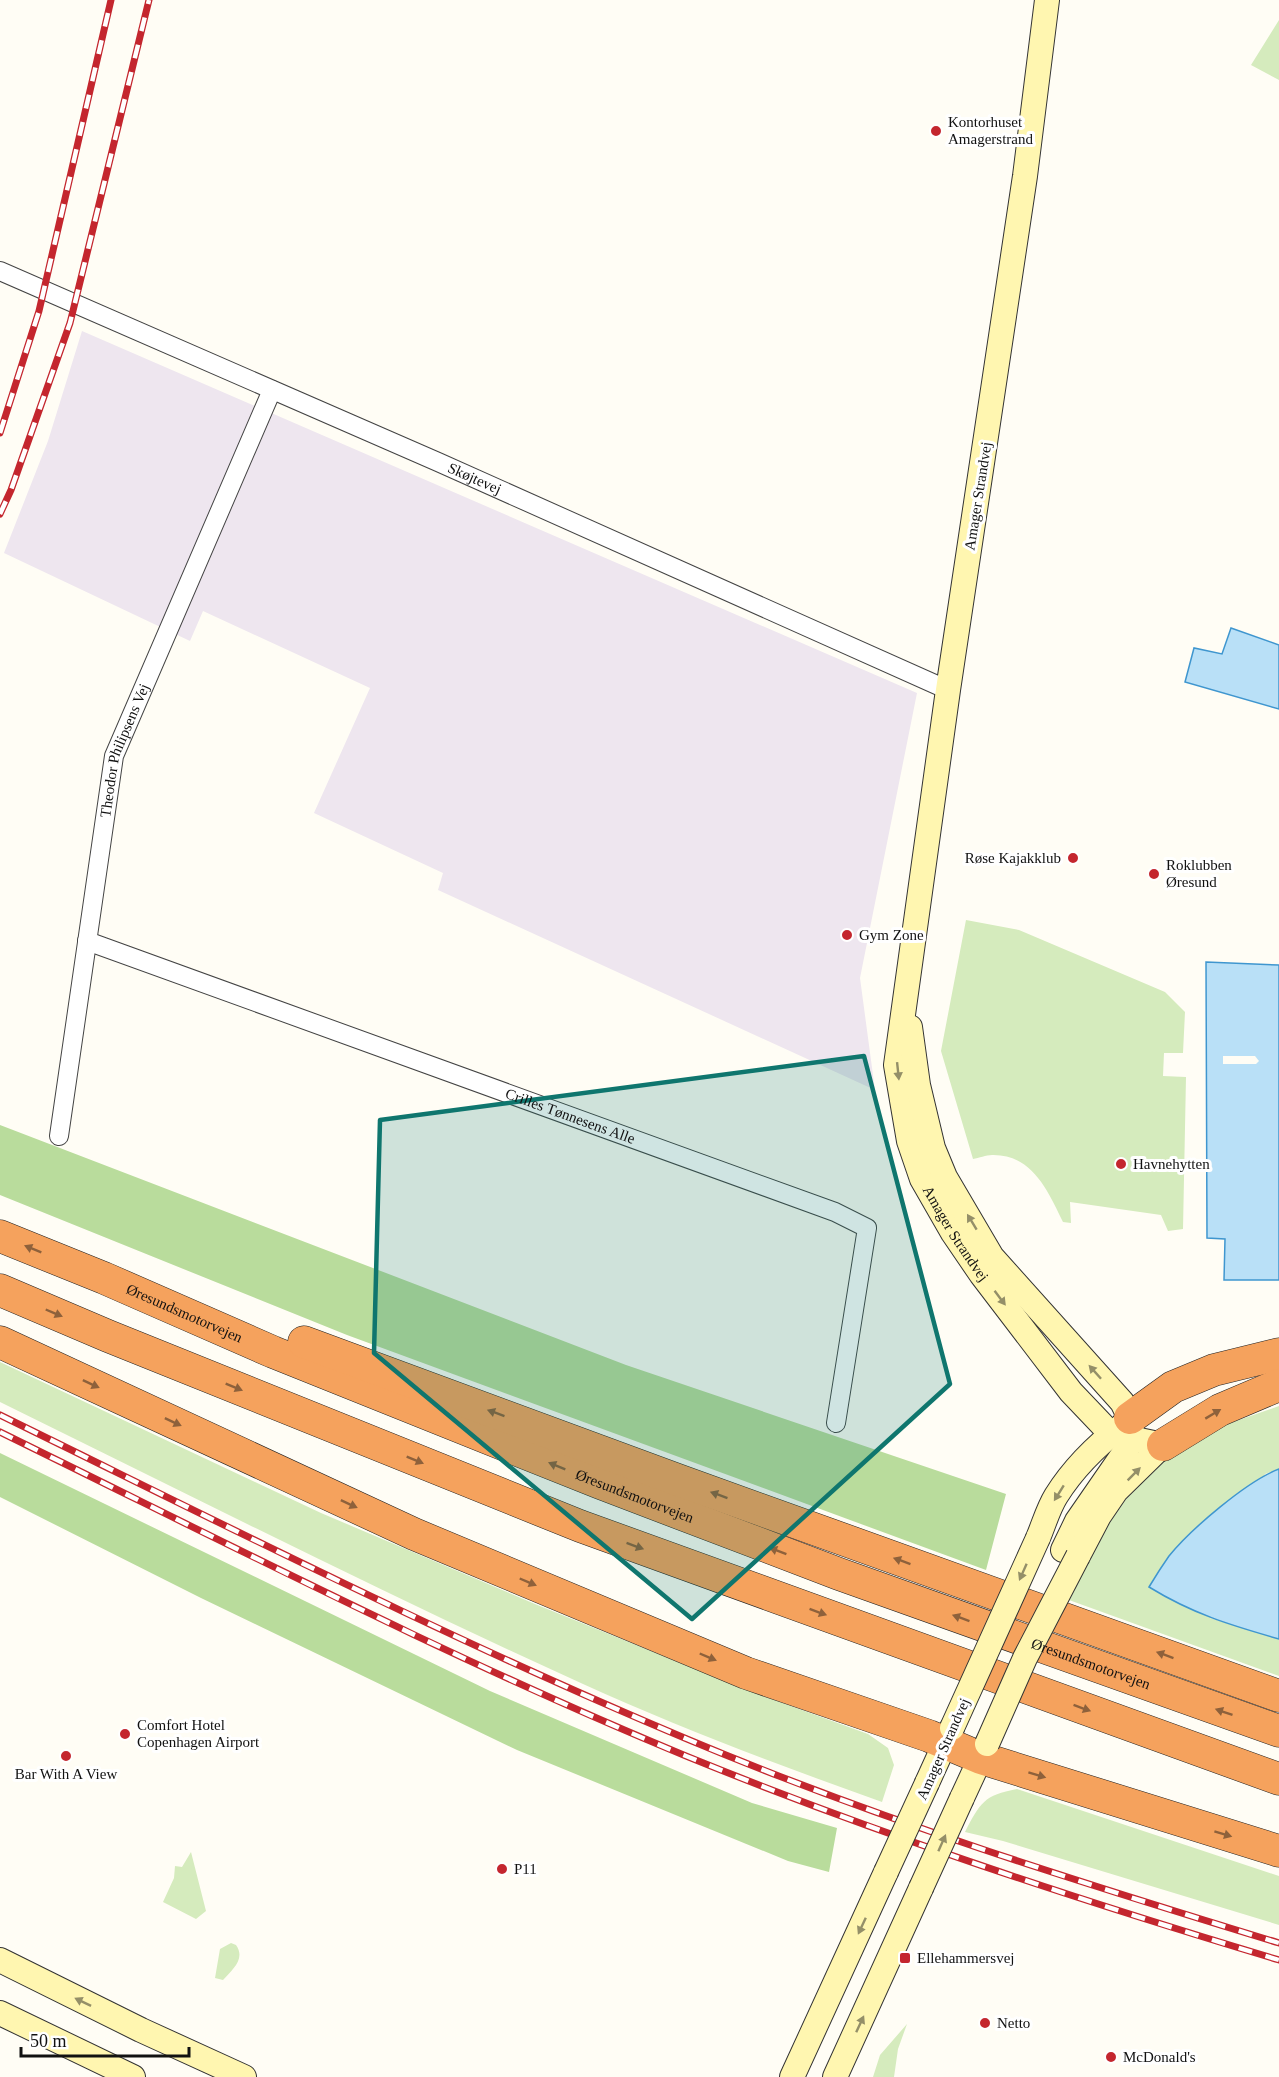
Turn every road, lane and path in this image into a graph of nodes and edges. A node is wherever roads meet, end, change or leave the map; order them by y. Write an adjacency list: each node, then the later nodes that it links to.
1 (1047, 0): 4 (street, Amager Strandvej)
2 (0, 272): 3 (street, Skøjtevej)
3 (272, 390): 4 (street, Skøjtevej); 5 (street, Theodor Philipsens Vej)
4 (948, 690): 14 (street, Amager Strandvej)
5 (87, 940): 6 (street, Theodor Philipsens Vej); 13 (street, Crilles Tønnesens Alle)
6 (59, 1136)
7 (0, 1236): 8 (highway, Øresundsmotorvejen, one-way to 7)
8 (104, 1278): 17 (highway, one-way to 8); 18 (highway, Øresundsmotorvejen, one-way to 8)
9 (0, 1290): 21 (highway, one-way to 21)
10 (0, 1341): 19 (highway, one-way to 19)
11 (1279, 1354): 14 (highway)
12 (1279, 1385): 15 (highway, one-way to 12)
13 (836, 1423)
14 (1125, 1430): 15 (street); 16 (street); 19 (street, Amager Strandvej, one-way to 19, bridge)
15 (1163, 1445): 16 (street, one-way to 15)
16 (1071, 1553): 20 (street, bridge)
17 (1279, 1696)
18 (1279, 1731)
19 (949, 1736): 20 (highway); 27 (street, Amager Strandvej, one-way to 27, bridge)
20 (984, 1751): 22 (highway, one-way to 22); 28 (street, one-way to 20, bridge)
21 (1279, 1779)
22 (1279, 1851)
23 (0, 1960): 26 (street, one-way to 23)
24 (0, 2013): 25 (street)
25 (133, 2077)
26 (244, 2077)
27 (792, 2077)
28 (835, 2077)

